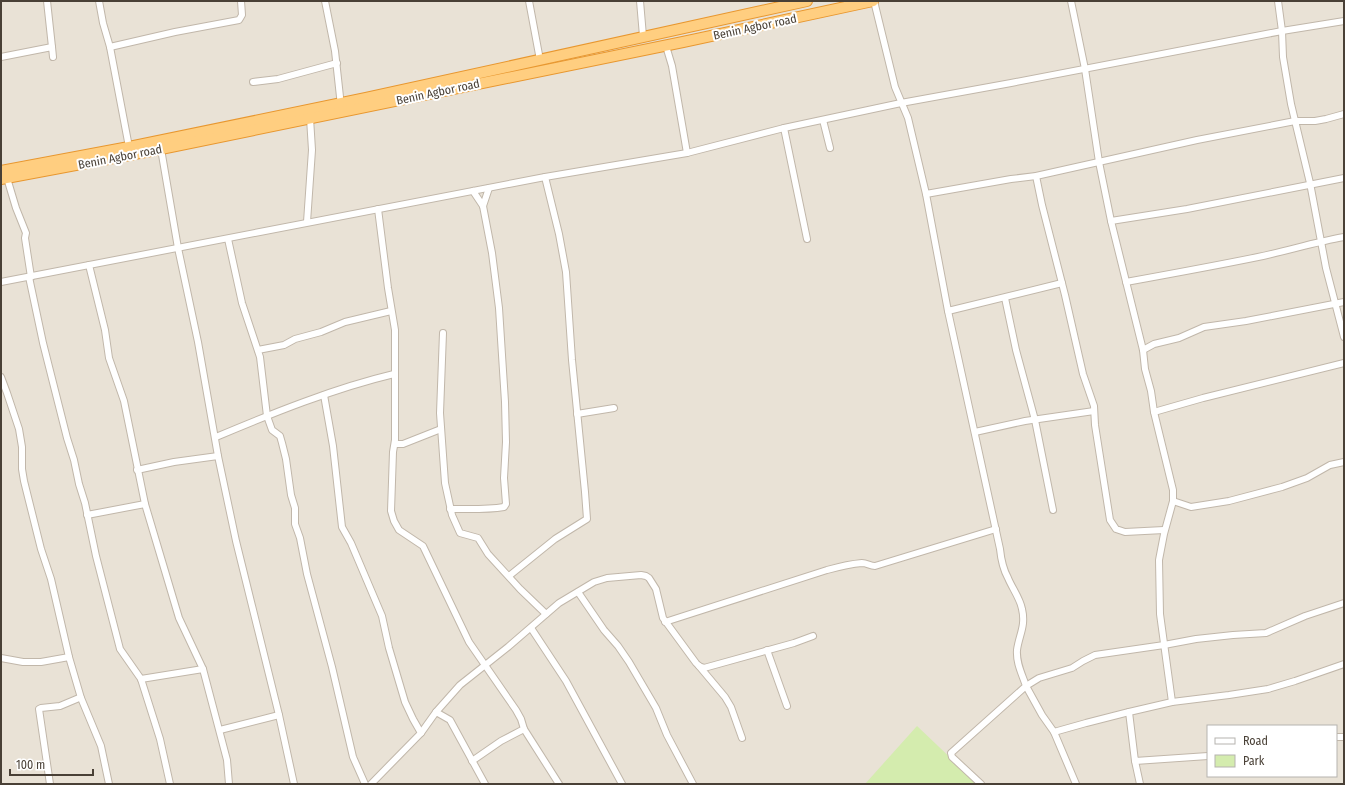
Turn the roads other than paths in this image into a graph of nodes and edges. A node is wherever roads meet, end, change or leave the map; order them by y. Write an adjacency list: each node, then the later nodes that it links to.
1 (47, 1): 16 (street)
2 (99, 1): 17 (street)
3 (242, 1): 17 (street)
4 (325, 1): 21 (street)
5 (529, 1): 20 (street)
6 (640, 1): 14 (street)
7 (807, 1): 11 (highway, Benin Agbor road)
8 (874, 1): 15 (highway, Benin Agbor road); 24 (street)
9 (1071, 1): 22 (street)
10 (1278, 1): 13 (street)
11 (776, 4): 14 (highway, Benin Agbor road)
12 (1344, 21): 13 (street)
13 (1282, 31): 22 (street); 29 (street)
14 (643, 36): 20 (highway, Benin Agbor road)
15 (666, 46): 25 (highway, Benin Agbor road); 34 (street)
16 (52, 47): 18 (street); 19 (street)
17 (110, 47): 31 (street)
18 (1, 57)
19 (53, 58)
20 (540, 60): 25 (highway, Benin Agbor road)
21 (337, 63): 23 (street); 25 (street)
22 (1085, 69): 24 (street); 35 (street)
23 (253, 82)
24 (901, 103): 28 (street); 43 (street)
25 (342, 107): 27 (highway, Benin Agbor road); 31 (highway, Benin Agbor road)
26 (1344, 114): 29 (street)
27 (310, 118): 33 (highway, Benin Agbor road); 47 (street)
28 (823, 120): 30 (street); 32 (street)
29 (1295, 121): 35 (street); 40 (street)
30 (784, 128): 34 (street); 50 (street)
31 (129, 147): 36 (highway, Benin Agbor road)
32 (830, 148)
33 (161, 149): 36 (highway, Benin Agbor road); 52 (street)
34 (687, 153): 37 (street)
35 (1099, 162): 38 (street); 46 (street)
36 (3, 176): 54 (street)
37 (545, 176): 41 (street); 74 (street)
38 (1036, 176): 43 (street); 57 (street)
39 (1344, 178): 40 (street)
40 (1310, 183): 46 (street); 51 (street)
41 (489, 188): 42 (street); 44 (street)
42 (473, 191): 44 (street); 45 (street)
43 (926, 194): 62 (street)
44 (483, 206): 86 (street)
45 (378, 209): 47 (street); 61 (street)
46 (1111, 221): 56 (street)
47 (307, 222): 49 (street)
48 (1344, 237): 51 (street)
49 (228, 239): 52 (street); 65 (street)
50 (807, 239)
51 (1320, 241): 56 (street); 60 (street)
52 (178, 248): 53 (street); 79 (street)
53 (89, 265): 54 (street); 83 (street)
54 (30, 277): 55 (street); 88 (street)
55 (1, 282)
56 (1126, 282): 66 (street)
57 (1062, 283): 58 (street); 72 (street)
58 (1005, 298): 62 (street); 76 (street)
59 (1344, 302): 60 (street)
60 (1335, 304): 64 (street); 66 (street)
61 (391, 311): 65 (street); 68 (street)
62 (948, 311): 78 (street)
63 (443, 333): 77 (street)
64 (1344, 338)
65 (258, 350): 75 (street)
66 (1143, 350): 73 (street)
67 (1344, 363): 73 (street)
68 (394, 374): 70 (street); 80 (street)
69 (1, 377): 100 (street)
70 (324, 395): 75 (street); 117 (street)
71 (614, 408): 74 (street)
72 (1094, 411): 76 (street); 90 (street)
73 (1154, 412): 84 (street)
74 (577, 414): 91 (street)
75 (267, 416): 79 (street); 127 (street)
76 (1035, 420): 78 (street); 87 (street)
77 (441, 429): 80 (street); 86 (street)
78 (975, 432): 89 (street)
79 (216, 436): 81 (street)
80 (394, 444): 102 (street)
81 (218, 456): 83 (street); 113 (street)
82 (1344, 462): 84 (street)
83 (137, 470): 85 (street)
84 (1173, 501): 90 (street)
85 (145, 504): 88 (street); 105 (street)
86 (450, 509): 91 (street)
87 (1053, 510)
88 (87, 515): 106 (street)
89 (996, 529): 95 (street); 107 (street)
90 (1164, 530): 98 (street)
91 (509, 576): 94 (street)
92 (578, 592): 94 (street); 95 (street); 132 (street)
93 (1344, 603): 98 (street)
94 (546, 614): 96 (street)
95 (665, 622): 104 (street)
96 (530, 628): 102 (street); 131 (street)
97 (813, 636): 99 (street)
98 (1164, 645): 107 (street); 109 (street)
99 (767, 650): 104 (street); 110 (street)
100 (69, 657): 101 (street); 108 (street)
101 (1, 658)
102 (485, 664): 111 (street); 114 (street)
103 (1344, 664): 109 (street)
104 (699, 666): 118 (street)
105 (203, 669): 106 (street); 115 (street)
106 (141, 679): 124 (street)
107 (1026, 686): 116 (street); 133 (street)
108 (81, 698): 122 (street); 123 (street)
109 (1172, 702): 112 (street)
110 (787, 706)
111 (436, 712): 117 (street); 120 (street)
112 (1130, 712): 116 (street); 121 (street)
113 (279, 715): 115 (street); 126 (street)
114 (524, 729): 120 (street); 130 (street)
115 (220, 730): 125 (street)
116 (1054, 732): 134 (street)
117 (421, 733): 128 (street)
118 (742, 738)
119 (1207, 756): 121 (street)
120 (472, 760): 129 (street)
121 (1135, 761): 135 (street)
122 (50, 784)
123 (109, 784)
124 (170, 784)
125 (229, 784)
126 (294, 784)
127 (365, 784)
128 (371, 784)
129 (485, 784)
130 (559, 784)
131 (622, 784)
132 (693, 784)
133 (981, 784)
134 (1076, 784)
135 (1140, 784)

